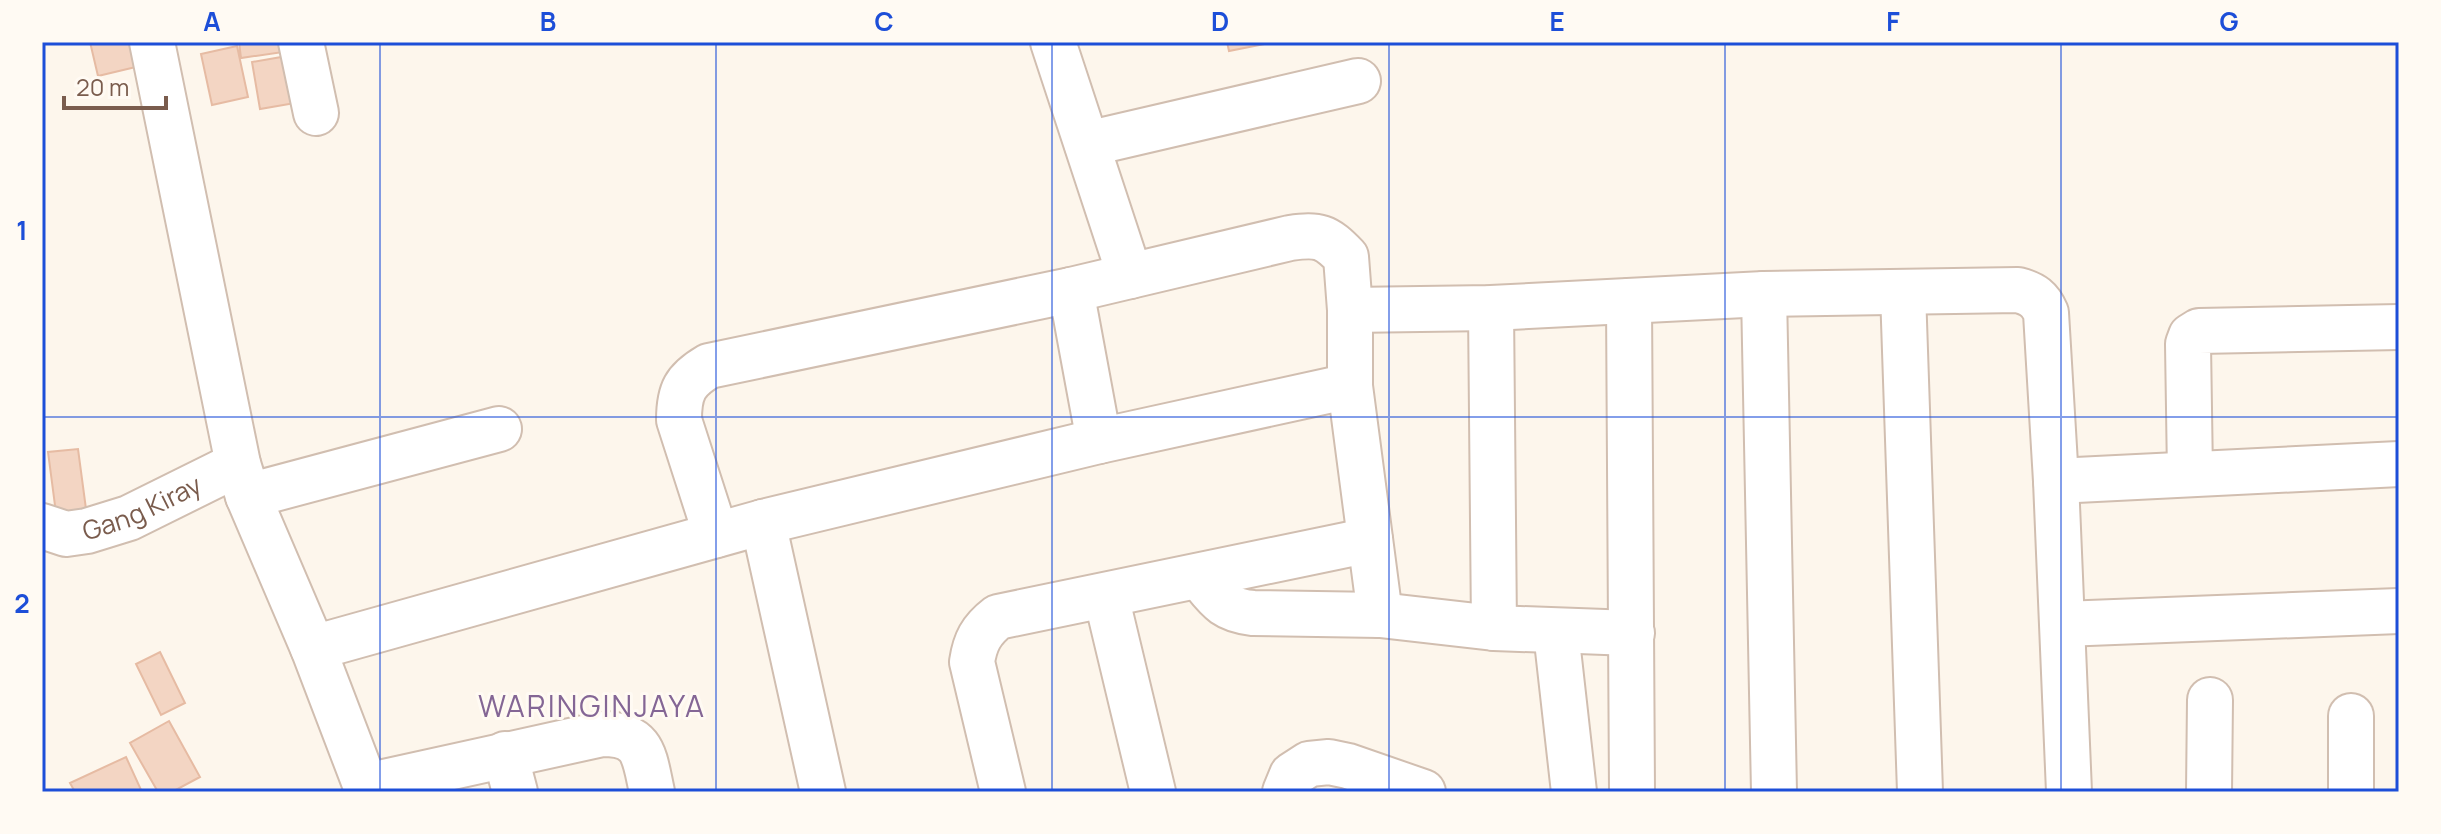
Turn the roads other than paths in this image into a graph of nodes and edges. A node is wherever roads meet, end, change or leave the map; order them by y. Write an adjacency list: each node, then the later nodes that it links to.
1 (152, 42): 20 (street)
2 (301, 42): 5 (street)
3 (1053, 42): 6 (street)
4 (1358, 81): 6 (street)
5 (316, 113)
6 (1087, 144): 7 (street)
7 (1130, 276): 8 (street); 13 (street)
8 (1071, 290): 17 (street); 24 (street)
9 (1903, 292): 10 (street); 21 (street); 48 (street)
10 (1764, 294): 11 (street); 47 (street)
11 (1629, 301): 12 (street); 33 (street)
12 (1491, 308): 13 (street); 31 (street)
13 (1350, 310): 15 (street)
14 (2399, 327): 19 (street)
15 (1350, 386): 17 (street); 25 (street)
16 (499, 429): 20 (street, Gang Kiray)
17 (1099, 441): 22 (street)
18 (2399, 464): 19 (street)
19 (2190, 474): 21 (street)
20 (243, 480): 23 (street, Gang Kiray); 34 (street)
21 (2056, 481): 30 (street)
22 (763, 522): 24 (street); 40 (street)
23 (42, 526)
24 (716, 535): 34 (street)
25 (1370, 540): 26 (street); 29 (street)
26 (1199, 576): 27 (street); 29 (street)
27 (1106, 596): 41 (street); 42 (street)
28 (2399, 611): 30 (street)
29 (1380, 615): 31 (street)
30 (2063, 624): 49 (street)
31 (1494, 628): 32 (street)
32 (1556, 632): 33 (street); 45 (street)
33 (1632, 633): 46 (street)
34 (313, 648): 38 (street)
35 (2210, 700): 50 (street)
36 (2351, 716): 51 (street)
37 (510, 773): 38 (street); 39 (street)
38 (367, 789)
39 (652, 792)
40 (823, 792)
41 (1003, 792)
42 (1153, 792)
43 (1285, 792): 44 (street)
44 (1423, 792)
45 (1574, 792)
46 (1632, 792)
47 (1774, 792)
48 (1920, 792)
49 (2069, 792)
50 (2209, 792)
51 (2351, 792)

